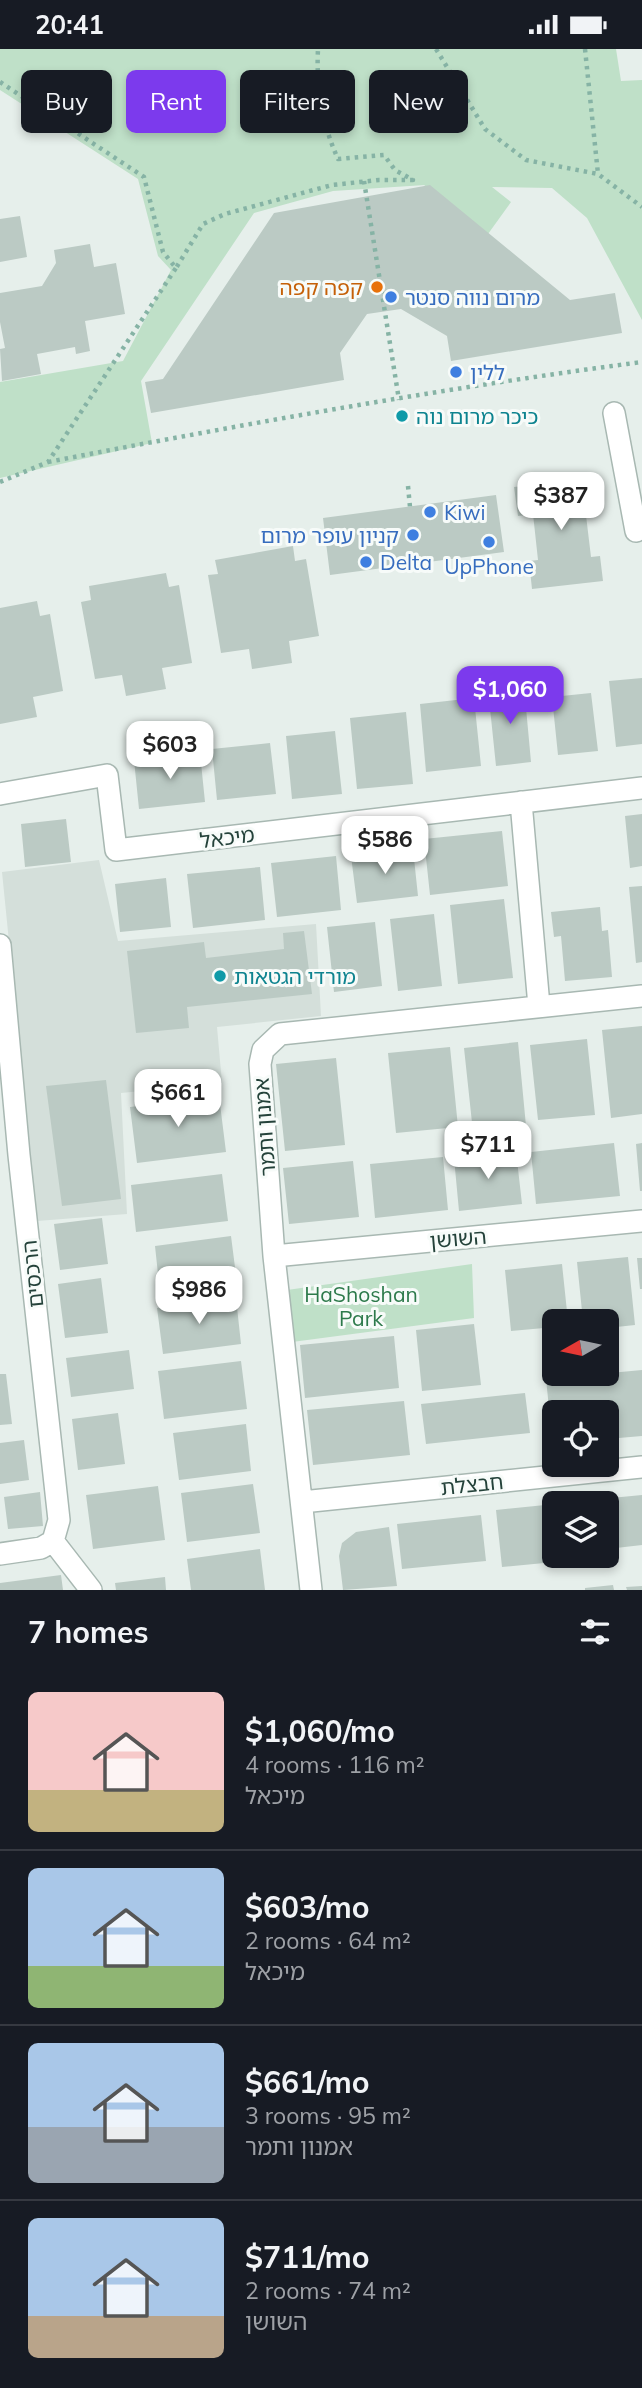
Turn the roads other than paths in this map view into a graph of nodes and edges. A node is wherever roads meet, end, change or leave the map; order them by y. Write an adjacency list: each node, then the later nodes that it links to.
1 (614, 413): 2 (street)
2 (636, 531)
3 (642, 788): 5 (street, מיכאל)
4 (0, 794): 5 (street, מיכאל)
5 (521, 802): 8 (street)
6 (0, 945): 9 (street, הרכסים)
7 (642, 996): 8 (street, אמנון ותמר)
8 (539, 1006): 11 (street, אמנון ותמר)
9 (9, 1156): 14 (street, הרכסים)
10 (642, 1221): 11 (street, השושן)
11 (274, 1256): 13 (street, אמנון ותמר)
12 (642, 1467): 13 (street, חבצלת)
13 (302, 1502): 17 (street, אמנון ותמר)
14 (52, 1541): 15 (street); 16 (street)
15 (0, 1554)
16 (91, 1590)
17 (311, 1590)

